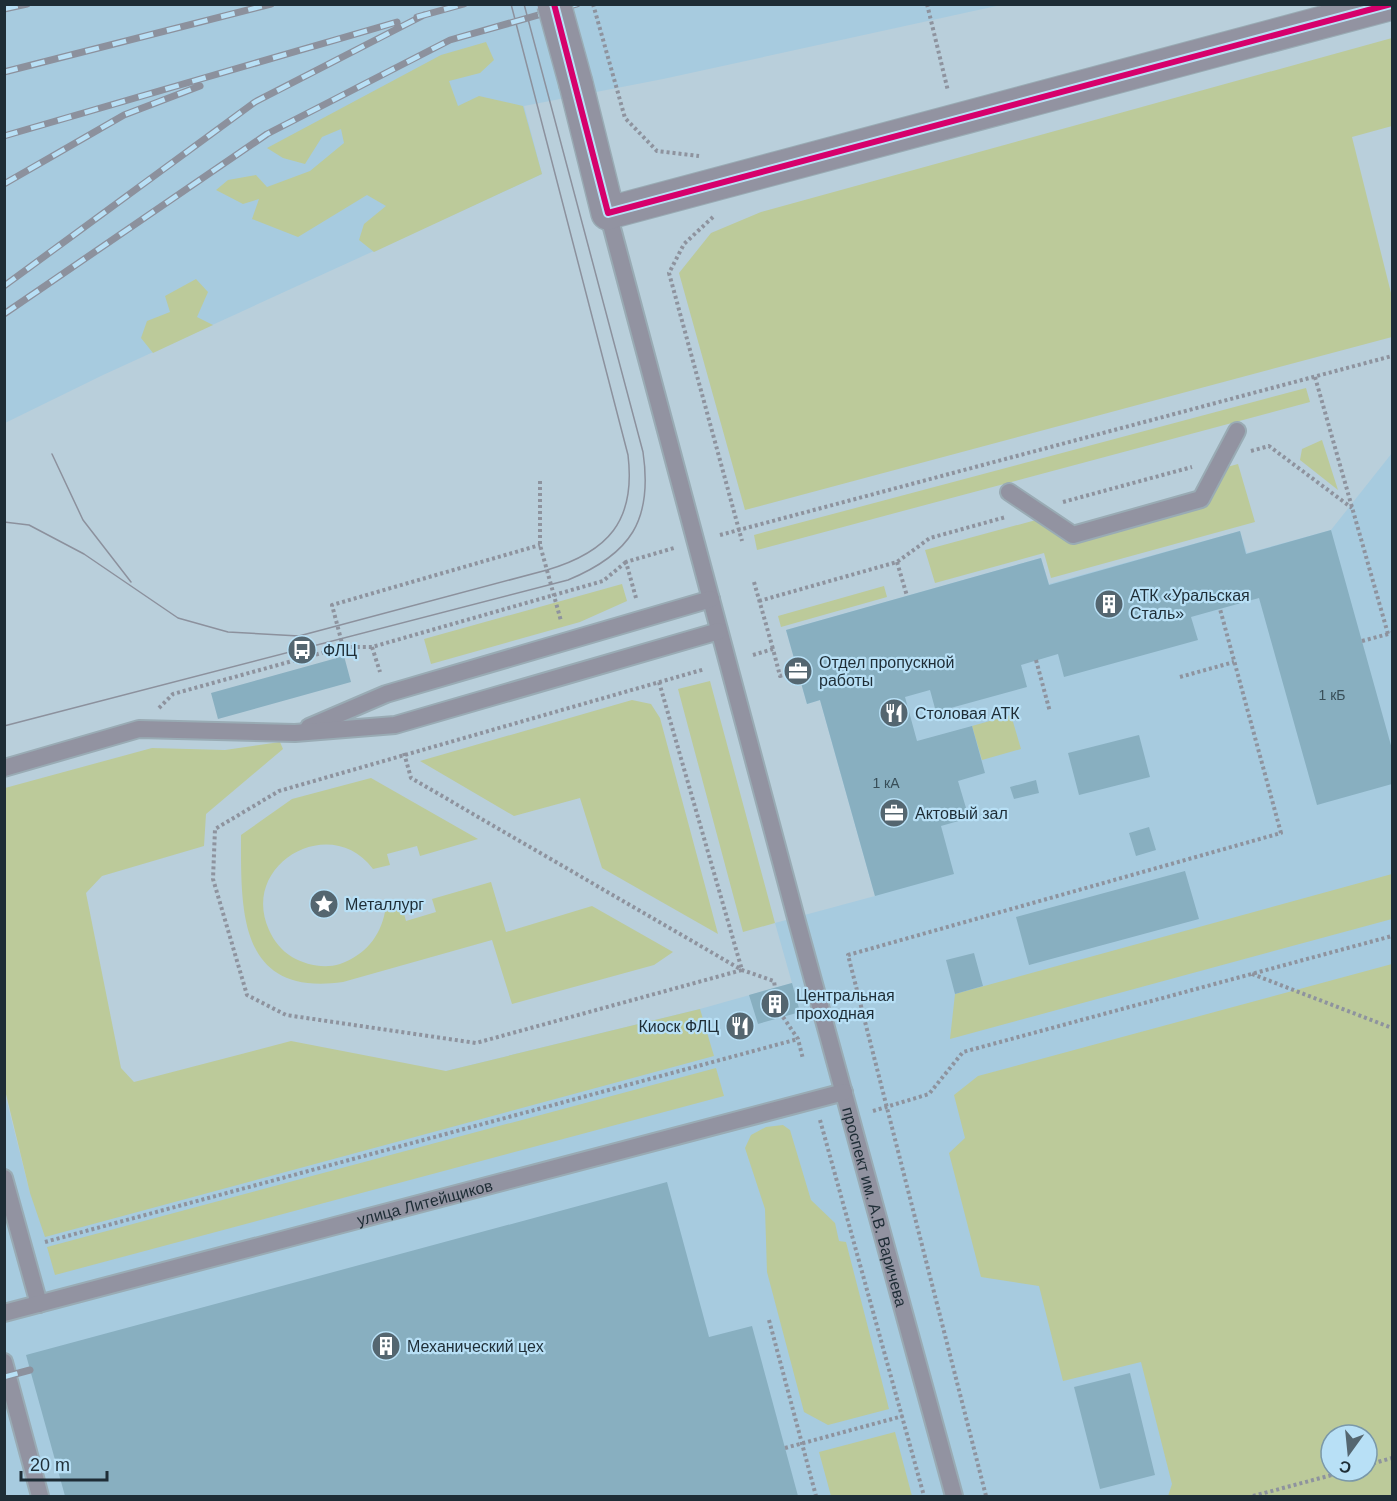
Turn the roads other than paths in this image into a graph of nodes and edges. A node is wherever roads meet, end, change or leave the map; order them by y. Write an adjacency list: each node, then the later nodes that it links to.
1 (554, 4): 3 (street, bridge)
2 (1391, 4): 3 (street)
3 (608, 213): 6 (lane, проспект им. А.В. Варичева)
4 (1237, 431): 5 (lane)
5 (1009, 492)
6 (711, 599): 7 (lane, проспект им. А.В. Варичева); 8 (lane)
7 (719, 631): 8 (lane); 10 (lane, проспект им. А.В. Варичева)
8 (296, 733): 9 (lane)
9 (4, 768)
10 (844, 1092): 12 (lane, улица Литейщиков); 16 (lane, проспект им. А.В. Варичева)
11 (4, 1178): 12 (lane)
12 (39, 1304): 13 (lane, улица Литейщиков)
13 (4, 1313)
14 (4, 1362): 15 (lane)
15 (40, 1497)
16 (954, 1497)

